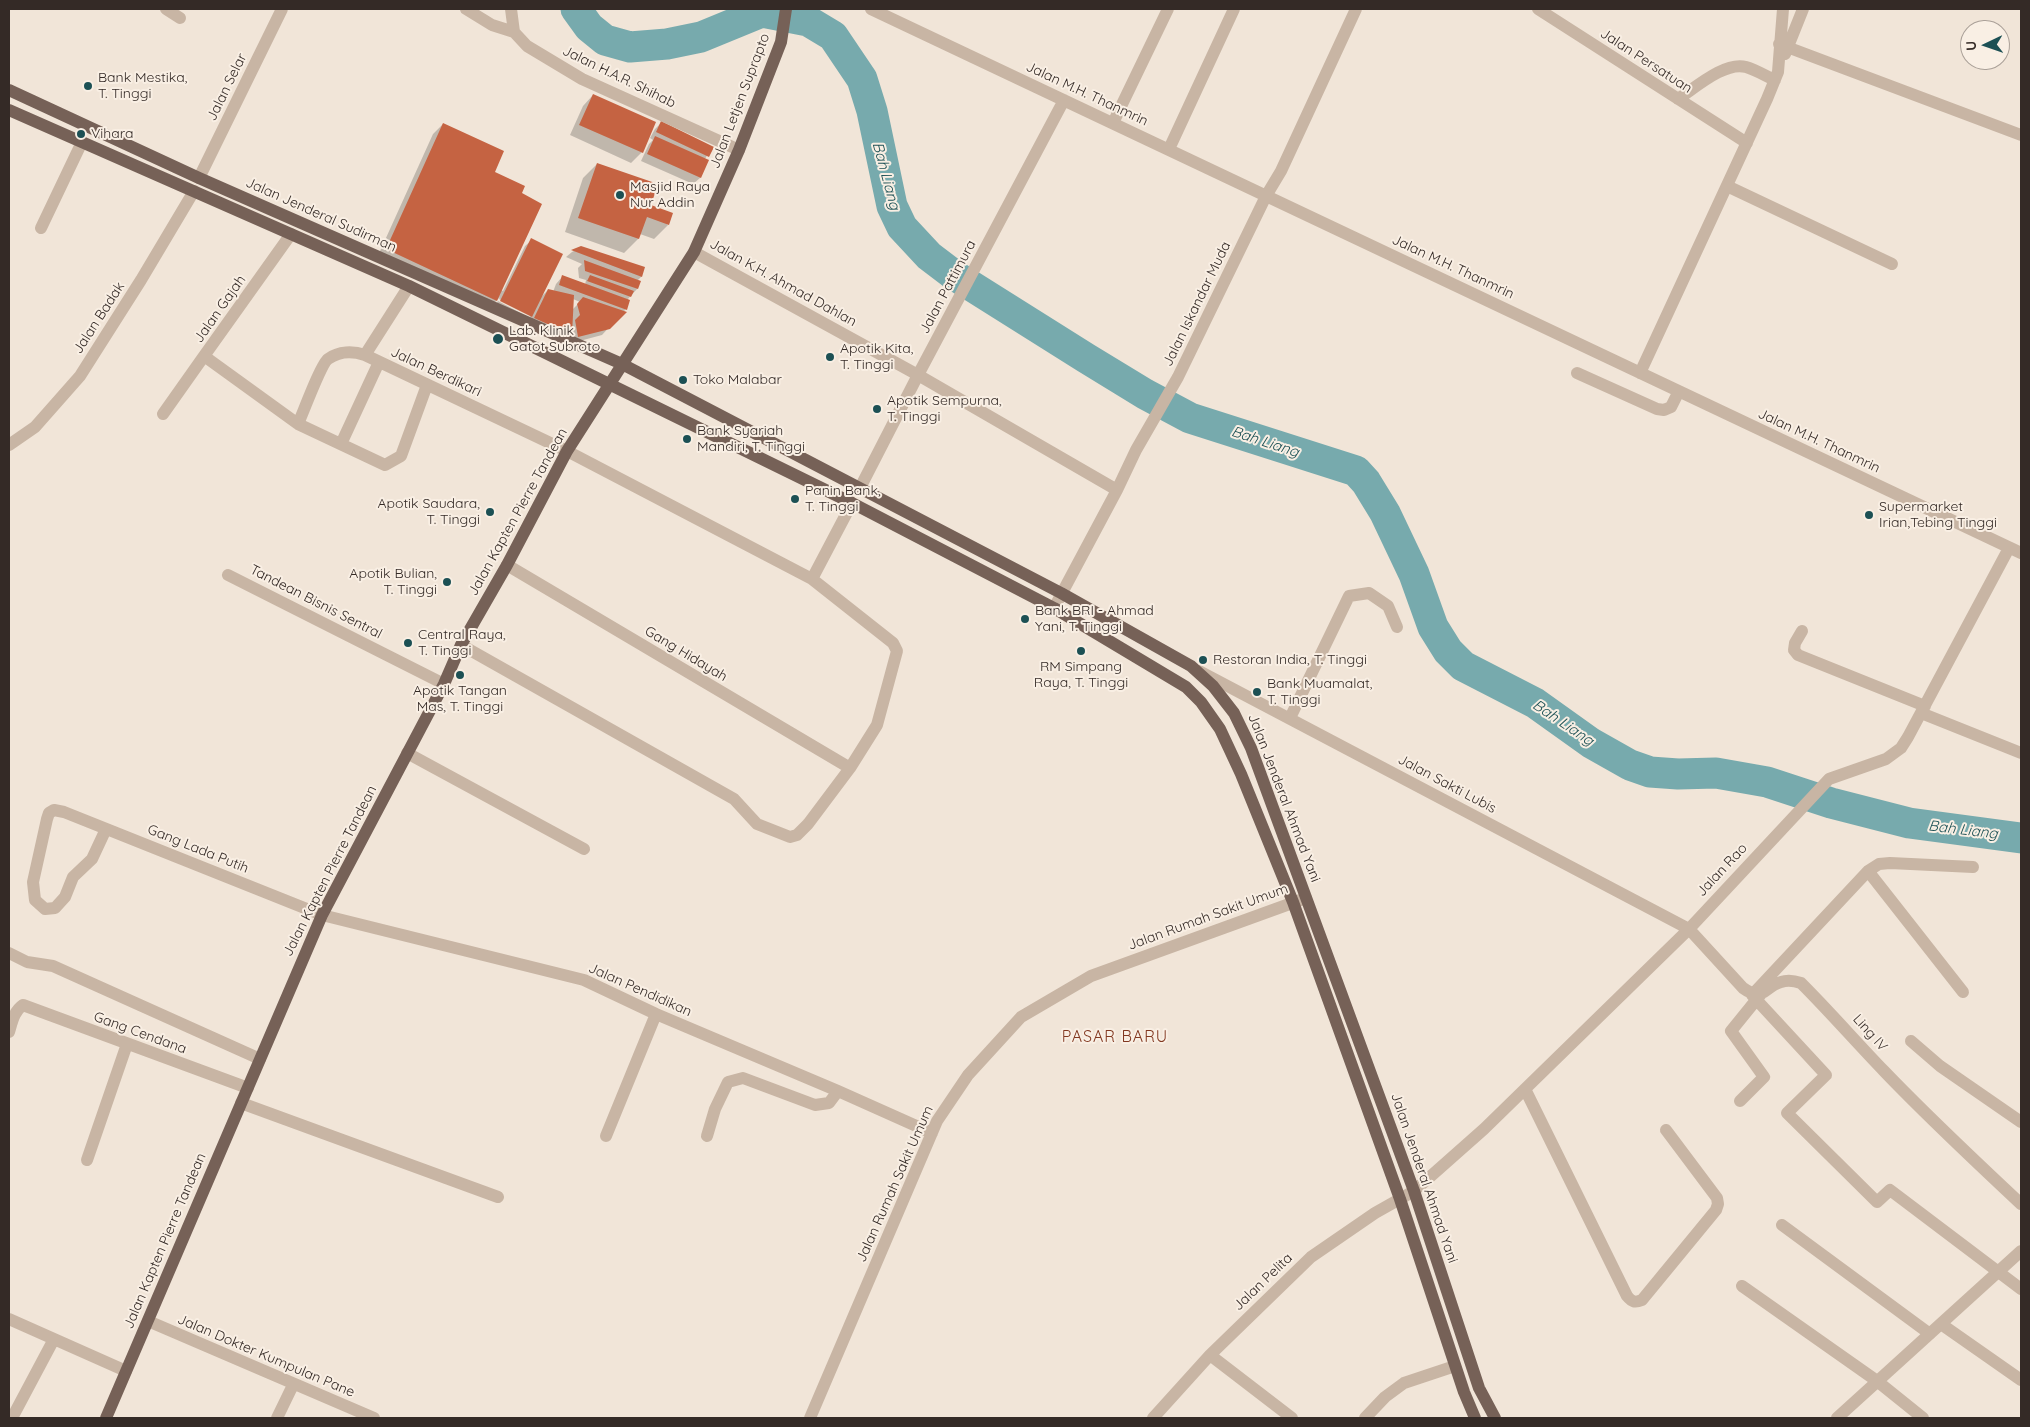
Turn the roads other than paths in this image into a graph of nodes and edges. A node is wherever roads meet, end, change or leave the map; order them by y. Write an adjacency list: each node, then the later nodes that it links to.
1 (166, 9): 13 (street)
2 (282, 9): 27 (street, Jalan Selar)
3 (466, 9): 14 (street, Jalan H.A.R. Shihab)
4 (511, 9): 14 (street)
5 (786, 9): 26 (main road, Jalan Letjen Suprapto)
6 (872, 9): 19 (street, Jalan M.H. Thanmrin)
7 (1168, 9): 21 (street)
8 (1234, 9): 25 (street)
9 (1356, 9): 30 (street, Jalan Iskandar Muda)
10 (1538, 9): 18 (street, Jalan Persatuan)
11 (1783, 9): 15 (street)
12 (1803, 9): 15 (street)
13 (180, 18)
14 (514, 32): 26 (street, Jalan H.A.R. Shihab)
15 (1783, 46): 16 (street); 22 (street)
16 (1776, 76): 18 (street); 23 (street)
17 (9, 90): 27 (main road, Jalan Jenderal Sudirman)
18 (1678, 99): 23 (street, Jalan Persatuan)
19 (1064, 100): 21 (street, Jalan M.H. Thanmrin); 42 (street, Jalan Pattimura)
20 (9, 110): 24 (main road)
21 (1113, 123): 25 (street, Jalan M.H. Thanmrin)
22 (2021, 135)
23 (1742, 140): 28 (street)
24 (82, 142): 29 (main road); 31 (street)
25 (1169, 149): 30 (street, Jalan M.H. Thanmrin)
26 (739, 150): 33 (main road, Jalan Letjen Suprapto)
27 (199, 178): 39 (main road, Jalan Jenderal Sudirman)
28 (1727, 186): 34 (street); 41 (street)
29 (194, 191): 32 (main road); 49 (street, Jalan Badak)
30 (1266, 196): 41 (street, Jalan M.H. Thanmrin); 52 (street, Jalan Iskandar Muda)
31 (41, 228)
32 (291, 234): 35 (main road); 37 (street, Jalan Gajah)
33 (694, 252): 39 (main road, Jalan Letjen Suprapto); 42 (street, Jalan K.H. Ahmad Dahlan)
34 (1892, 264)
35 (409, 286): 36 (street, Jalan Berdikari); 43 (main road)
36 (365, 355): 38 (street, Jalan Berdikari); 47 (street)
37 (204, 356): 46 (street); 47 (street, Jalan Gajah)
38 (379, 362): 44 (street, Jalan Berdikari); 48 (street)
39 (622, 364): 43 (main road, Jalan Letjen Suprapto); 51 (main road, Jalan Jenderal Ahmad Yani)
40 (1577, 373): 45 (street)
41 (1640, 373): 45 (street, Jalan M.H. Thanmrin)
42 (918, 375): 51 (street, Jalan Pattimura); 52 (street, Jalan K.H. Ahmad Dahlan)
43 (610, 384): 50 (main road, Jalan Kapten Pierre Tandean); 53 (main road, Jalan Jenderal Ahmad Yani)
44 (427, 385): 48 (street, Jalan Gajah); 50 (street, Jalan Berdikari)
45 (1679, 391): 54 (street, Jalan M.H. Thanmrin)
46 (163, 414)
47 (298, 424): 48 (street, Jalan Gajah)
48 (340, 444)
49 (9, 445)
50 (568, 451): 55 (main road, Jalan Kapten Pierre Tandean); 57 (street)
51 (860, 488): 58 (main road, Jalan Jenderal Ahmad Yani)
52 (1117, 490): 58 (street, Jalan Iskandar Muda)
53 (852, 503): 57 (street); 59 (main road, Jalan Jenderal Ahmad Yani)
54 (2015, 550): 65 (street, Jalan Rao)
55 (507, 565): 62 (main road, Jalan Kapten Pierre Tandean); 69 (street, Gang Hidayah)
56 (228, 575): 64 (street, Tandean Bisnis Sentral)
57 (812, 579): 69 (street)
58 (1061, 593): 59 (street, Jalan Iskandar Muda); 63 (main road, Jalan Jenderal Ahmad Yani)
59 (1054, 608): 75 (main road, Jalan Jenderal Ahmad Yani)
60 (1397, 628): 66 (street)
61 (1802, 631): 65 (street)
62 (461, 645): 64 (main road, Jalan Kapten Pierre Tandean); 69 (street)
63 (1191, 666): 66 (street, Jalan Sakti Lubis); 74 (main road, Jalan Jenderal Ahmad Yani)
64 (444, 684): 67 (main road, Jalan Kapten Pierre Tandean)
65 (1923, 709): 68 (street); 77 (street, Jalan Rao)
66 (1290, 718): 77 (street, Jalan Sakti Lubis)
67 (407, 753): 71 (street); 76 (main road, Jalan Kapten Pierre Tandean)
68 (2021, 753)
69 (850, 768)
70 (106, 829): 70 (street, Gang Lada Putih); 76 (street, Gang Lada Putih)
71 (584, 849)
72 (1973, 867): 73 (street)
73 (1868, 871): 79 (street); 80 (street)
74 (1306, 898): 75 (street, Jalan Rumah Sakit Umum); 97 (main road, Jalan Jenderal Ahmad Yani)
75 (1293, 902): 93 (street, Jalan Rumah Sakit Umum); 99 (main road, Jalan Jenderal Ahmad Yani)
76 (322, 915): 81 (street, Jalan Pendidikan); 85 (main road, Jalan Kapten Pierre Tandean)
77 (1689, 928): 80 (street); 87 (street, Jalan Rao)
78 (9, 953): 85 (street)
79 (1963, 992)
80 (1756, 996): 89 (street); 100 (street, Ling IV); 103 (street)
81 (656, 1014): 88 (street, Jalan Pendidikan); 94 (street)
82 (9, 1032): 84 (street, Gang Cendana)
83 (1911, 1041): 91 (street)
84 (127, 1044): 86 (street, Gang Cendana); 96 (street)
85 (260, 1059): 86 (main road, Jalan Kapten Pierre Tandean)
86 (248, 1088): 90 (main road, Jalan Kapten Pierre Tandean)
87 (1525, 1088): 92 (street); 97 (street, Jalan Rao)
88 (838, 1091): 93 (street, Jalan Pendidikan); 95 (street)
89 (1740, 1101)
90 (241, 1103): 98 (street); 107 (main road, Jalan Kapten Pierre Tandean)
91 (2021, 1122)
92 (1666, 1130)
93 (932, 1133): 122 (street, Jalan Rumah Sakit Umum)
94 (606, 1136)
95 (707, 1136)
96 (87, 1160)
97 (1414, 1191): 99 (street, Jalan Pelita); 127 (main road, Jalan Jenderal Ahmad Yani)
98 (498, 1197)
99 (1400, 1199): 111 (street, Jalan Pelita); 112 (main road, Jalan Jenderal Ahmad Yani)
100 (2021, 1204)
101 (1782, 1224): 109 (street)
102 (2021, 1251): 103 (street)
103 (1999, 1271): 105 (street); 108 (street)
104 (1742, 1286): 115 (street)
105 (2021, 1289)
106 (9, 1319): 110 (street)
107 (148, 1321): 113 (main road, Jalan Kapten Pierre Tandean); 116 (street, Jalan Dokter Kumpulan Pane)
108 (1941, 1324): 109 (street); 114 (street)
109 (1930, 1334): 115 (street)
110 (54, 1339): 113 (street); 118 (street)
111 (1210, 1355): 123 (street, Jalan Pelita); 124 (street)
112 (1455, 1366): 125 (street); 126 (main road, Jalan Jenderal Ahmad Yani)
113 (126, 1371): 119 (main road, Jalan Kapten Pierre Tandean)
114 (2021, 1380)
115 (1877, 1382): 128 (street); 129 (street)
116 (293, 1385): 117 (street, Jalan Dokter Kumpulan Pane); 120 (street)
117 (358, 1415): 121 (street, Jalan Dokter Kumpulan Pane)
118 (12, 1418)
119 (106, 1418)
120 (277, 1418)
121 (374, 1418)
122 (810, 1418)
123 (1153, 1418)
124 (1292, 1418)
125 (1365, 1418)
126 (1475, 1418)
127 (1495, 1418)
128 (1837, 1418)
129 (1923, 1418)

